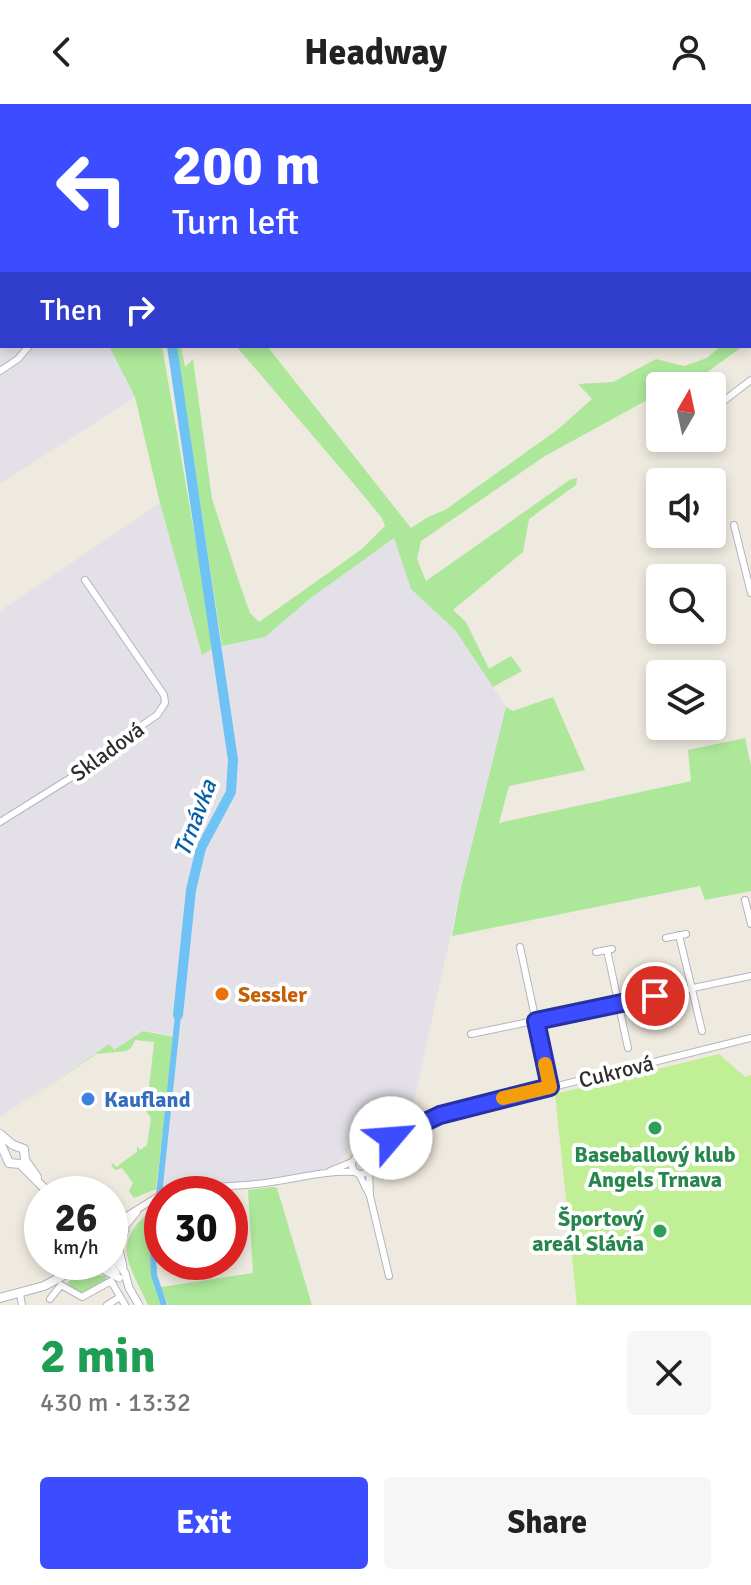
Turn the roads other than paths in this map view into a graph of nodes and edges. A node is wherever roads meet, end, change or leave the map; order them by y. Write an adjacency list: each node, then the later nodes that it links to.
1 (27, 348): 2 (street)
2 (0, 371)
3 (751, 380): 4 (street)
4 (726, 399)
5 (734, 525): 7 (street)
6 (85, 580): 8 (street, Skladová)
7 (751, 593)
8 (0, 822)
9 (745, 900): 10 (street)
10 (751, 924)
11 (666, 938): 15 (street)
12 (520, 947): 17 (street)
13 (596, 952): 16 (street)
14 (751, 976): 15 (street)
15 (692, 988): 16 (street); 18 (street)
16 (618, 1004): 17 (street); 21 (street)
17 (536, 1021): 19 (street); 22 (street)
18 (702, 1031)
19 (471, 1034)
20 (751, 1038): 22 (street, Cukrová)
21 (628, 1048)
22 (550, 1087): 24 (street, Cukrová)
23 (0, 1134): 26 (main road)
24 (391, 1138): 28 (street, Cukrová); 31 (street, Cukrová)
25 (0, 1142): 27 (main road)
26 (13, 1145): 27 (main road); 29 (main road)
27 (6, 1153): 29 (main road)
28 (362, 1155): 30 (street); 31 (street)
29 (22, 1162): 34 (main road)
30 (352, 1162): 32 (street); 33 (street)
31 (370, 1167): 33 (street); 36 (street)
32 (327, 1173): 33 (street); 35 (street)
33 (357, 1173): 36 (street)
34 (34, 1176)
35 (248, 1184)
36 (370, 1196): 41 (street)
37 (144, 1205): 38 (street)
38 (139, 1209): 39 (street); 40 (street)
39 (128, 1217)
40 (128, 1225)
41 (389, 1276)
42 (62, 1280): 44 (main road); 45 (street); 47 (street)
43 (125, 1280): 51 (street)
44 (20, 1294): 46 (main road); 48 (street)
45 (120, 1297): 49 (street); 50 (street)
46 (0, 1298)
47 (50, 1299)
48 (22, 1305)
49 (107, 1305)
50 (125, 1305)
51 (139, 1305)

